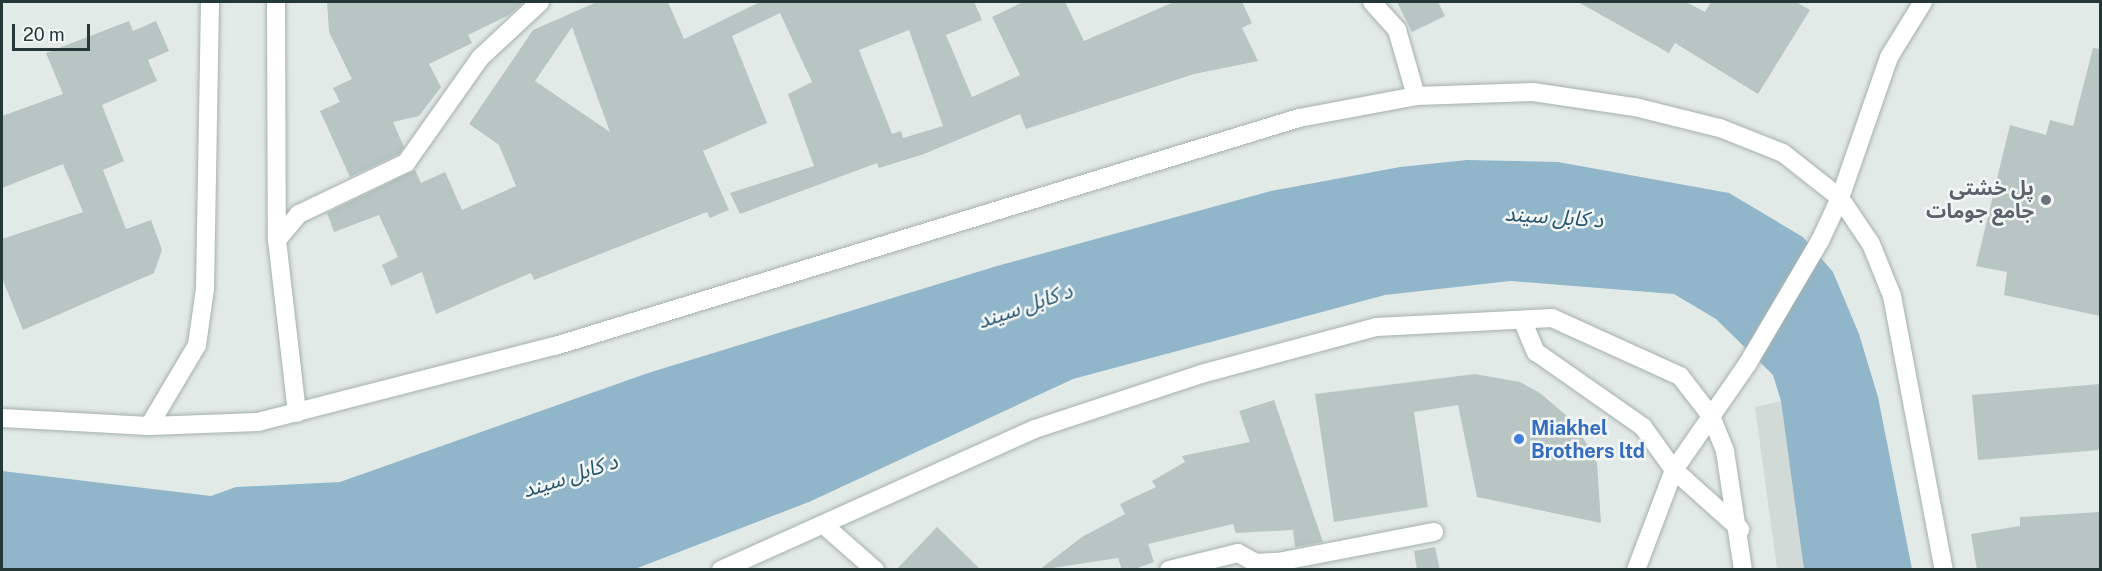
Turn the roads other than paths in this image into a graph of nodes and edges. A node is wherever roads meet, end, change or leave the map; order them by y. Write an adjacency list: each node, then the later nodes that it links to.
1 (210, 2): 13 (street)
2 (276, 2): 8 (street)
3 (540, 2): 8 (street)
4 (1372, 2): 6 (street)
5 (1923, 2): 7 (street)
6 (1416, 96): 7 (street); 10 (street)
7 (1840, 198): 11 (street); 23 (street)
8 (277, 240): 10 (street)
9 (1523, 322): 11 (street); 14 (street); 15 (street)
10 (297, 413): 13 (street)
11 (1711, 416): 14 (street); 16 (street)
12 (2, 418): 13 (street)
13 (149, 426)
14 (1674, 470): 16 (street); 21 (street)
15 (825, 526): 18 (street); 19 (street)
16 (1740, 529): 22 (street)
17 (1434, 532): 20 (street)
18 (720, 570)
19 (875, 570)
20 (1169, 570)
21 (1636, 570)
22 (1743, 570)
23 (1944, 570)

